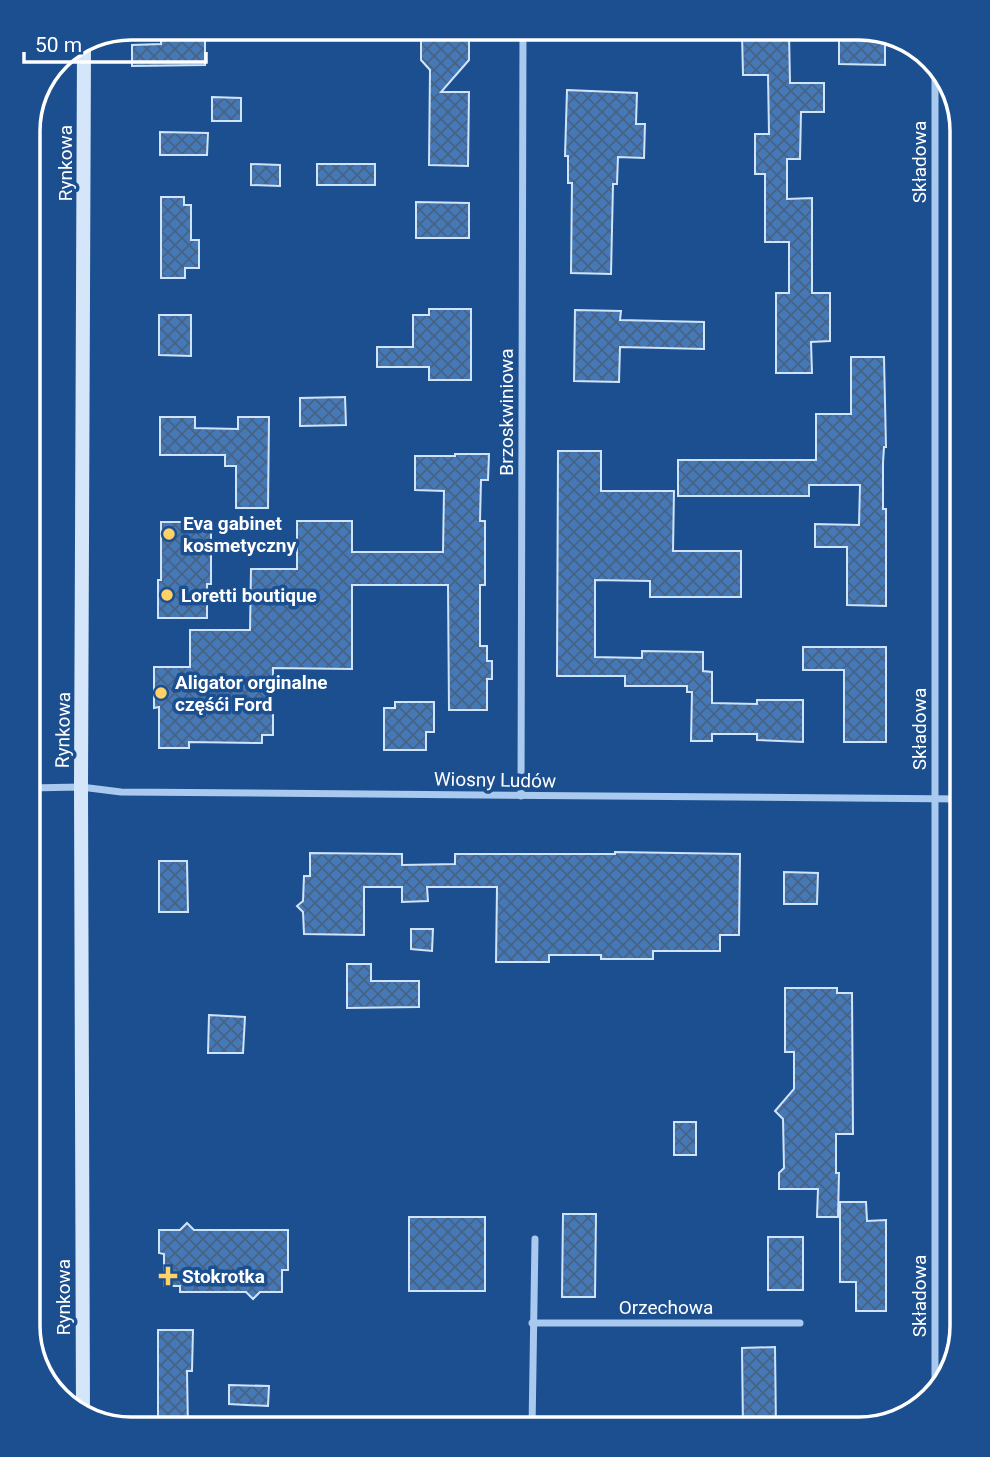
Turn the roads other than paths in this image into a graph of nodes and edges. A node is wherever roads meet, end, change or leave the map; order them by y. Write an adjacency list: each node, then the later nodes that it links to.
1 (523, 40): 6 (street, Brzoskwiniowa)
2 (84, 53): 4 (street, Rynkowa)
3 (935, 82): 7 (street, Składowa)
4 (81, 787): 5 (street, Wiosny Ludów); 6 (street, Wiosny Ludów); 13 (street, Rynkowa)
5 (40, 788)
6 (521, 796): 7 (street, Wiosny Ludów)
7 (935, 799): 8 (street, Wiosny Ludów); 12 (street, Składowa)
8 (950, 799)
9 (536, 1239): 10 (street)
10 (532, 1323): 11 (street, Orzechowa); 14 (street)
11 (800, 1323)
12 (934, 1377)
13 (83, 1402)
14 (532, 1417)

